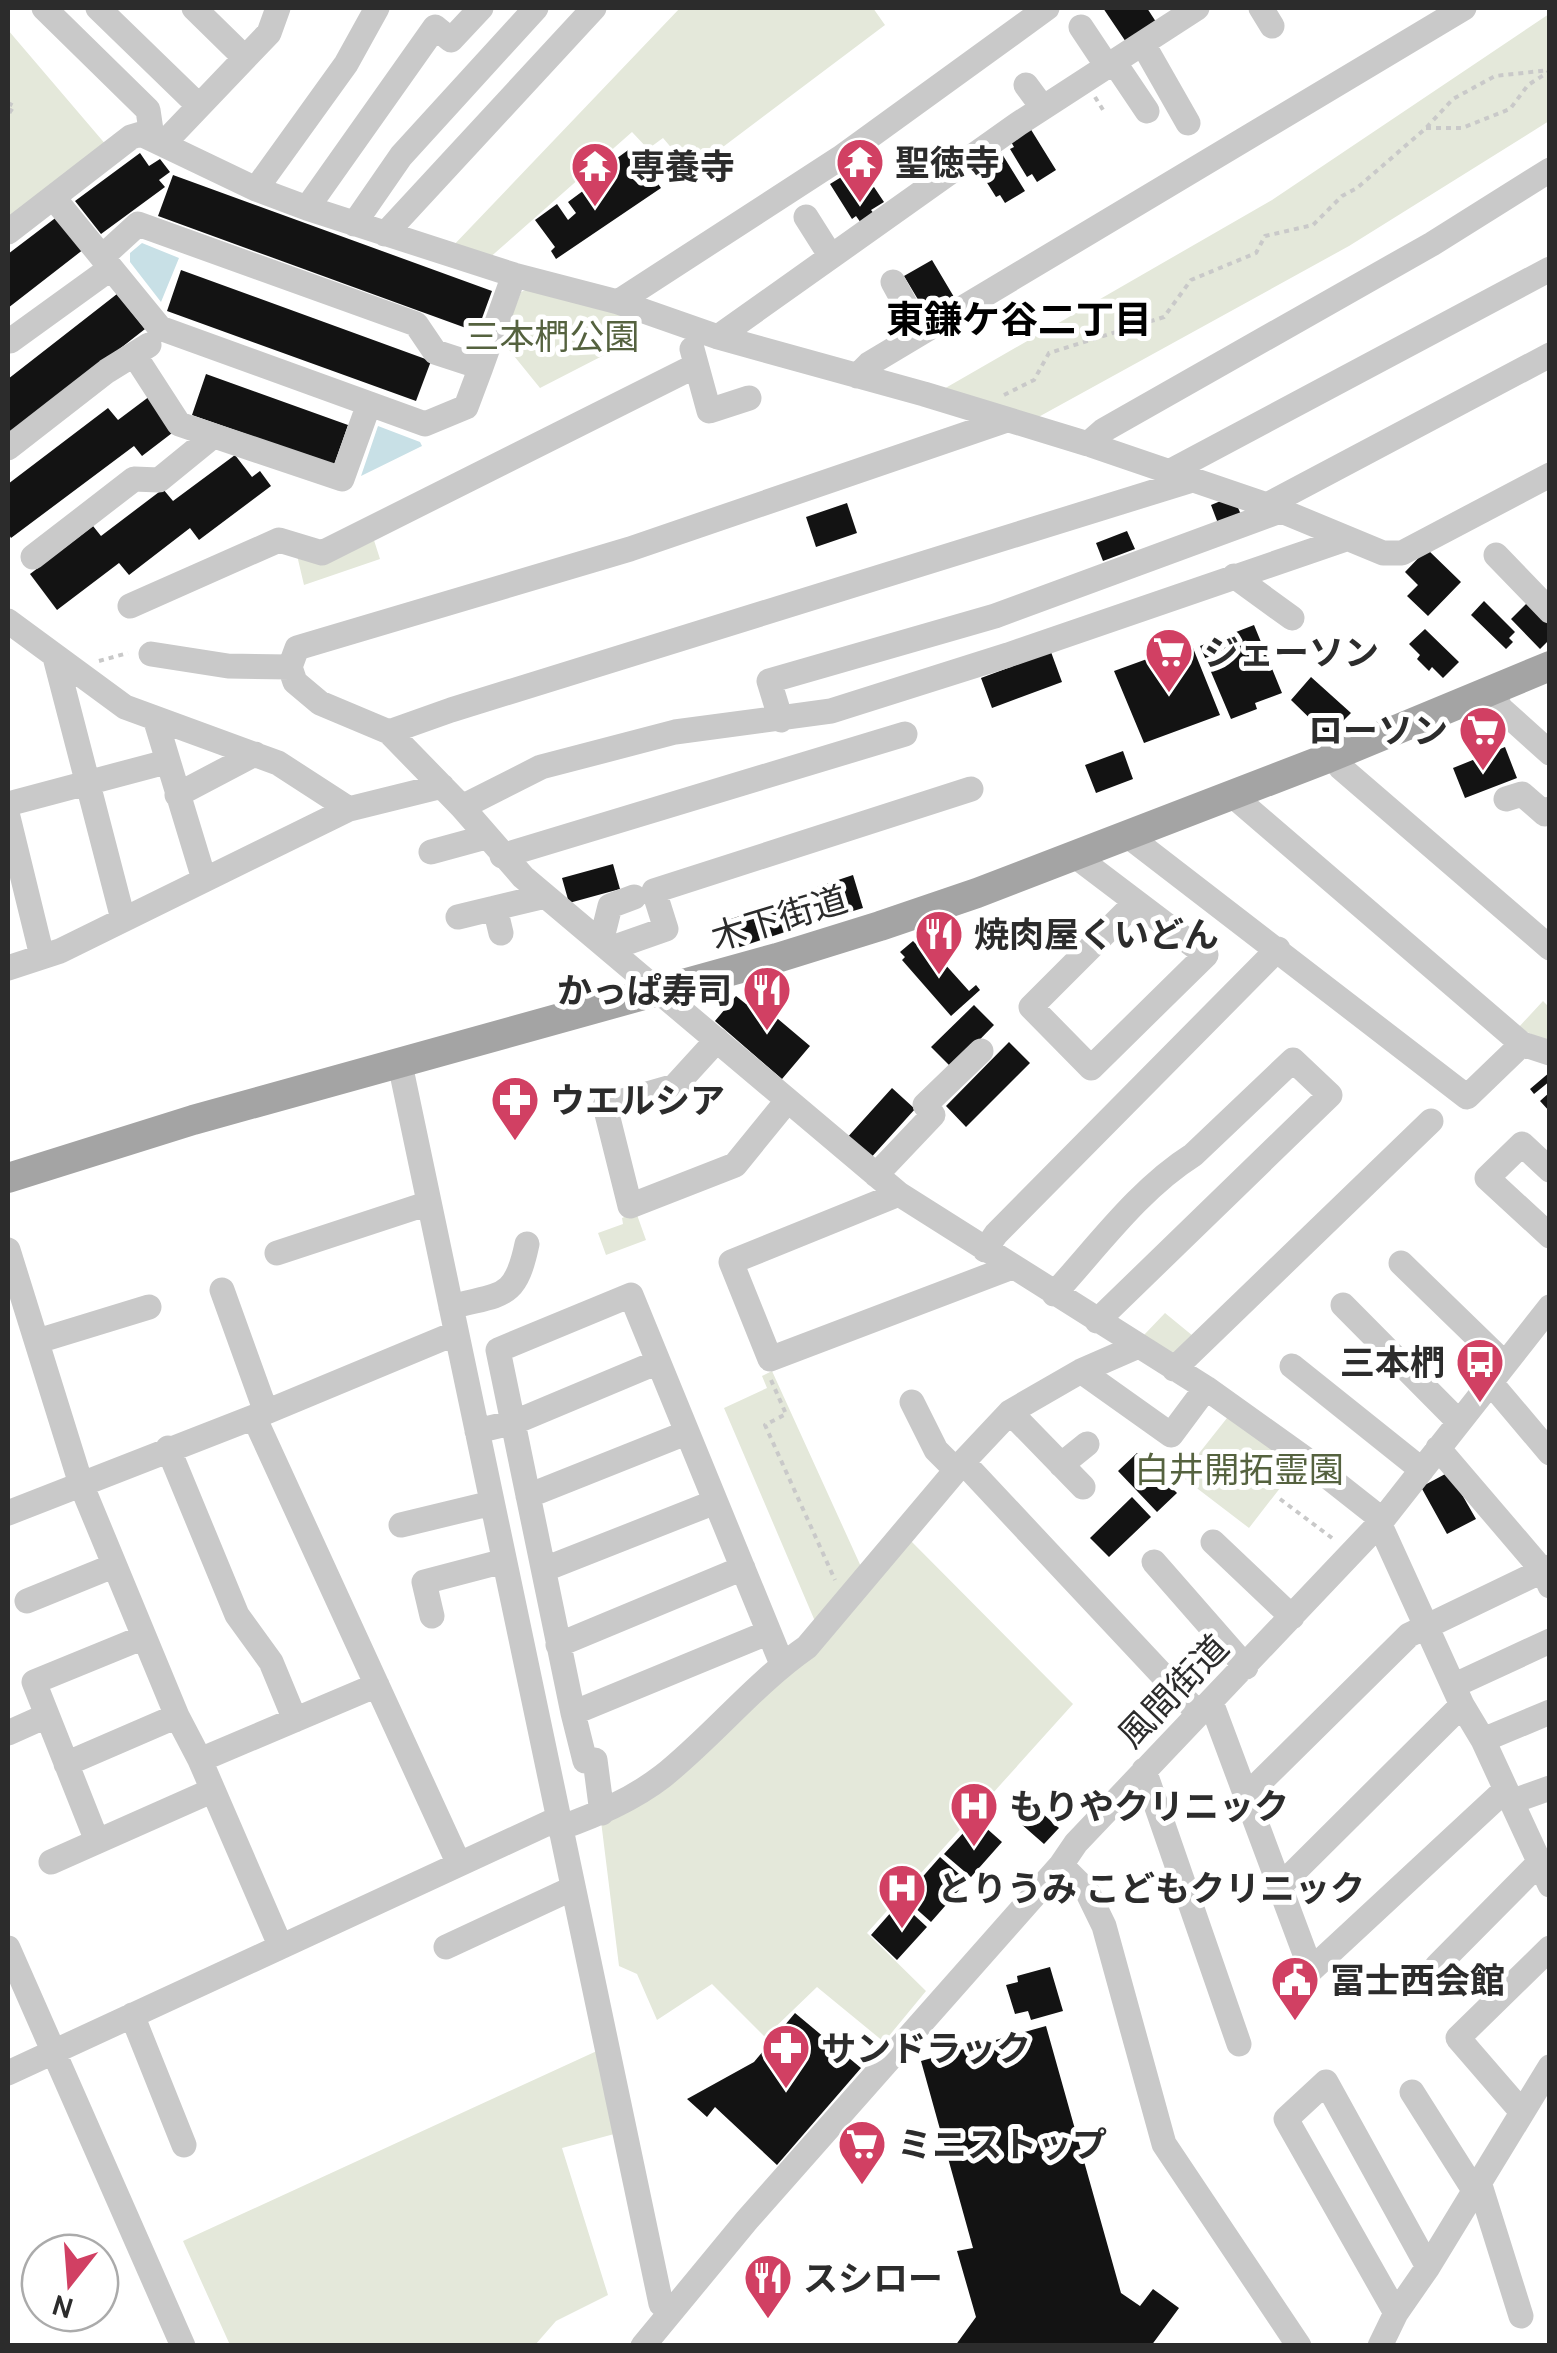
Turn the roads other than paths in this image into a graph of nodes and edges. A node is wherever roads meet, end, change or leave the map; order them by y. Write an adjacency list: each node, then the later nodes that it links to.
1 (44, 8): 21 (street)
2 (98, 8): 17 (street)
3 (194, 8): 14 (street)
4 (278, 8): 14 (street)
5 (376, 8): 23 (street)
6 (481, 8): 25 (street)
7 (536, 8): 27 (street)
8 (594, 8): 29 (street)
9 (1048, 8): 35 (street)
10 (1197, 8): 13 (street)
11 (1464, 8): 38 (street)
12 (1081, 27): 15 (street)
13 (1143, 44): 15 (street); 20 (street)
14 (245, 58): 17 (street)
15 (1110, 64): 18 (street); 19 (street)
16 (1026, 85): 18 (street)
17 (199, 106): 21 (street)
18 (1043, 108): 30 (street)
19 (1146, 110)
20 (1188, 123)
21 (158, 140): 23 (street); 28 (street)
22 (1550, 170): 49 (street)
23 (256, 190): 25 (street)
24 (57, 202): 31 (street)
25 (307, 208): 27 (street)
26 (806, 216): 30 (street)
27 (354, 224): 29 (street)
28 (8, 232)
29 (386, 234): 33 (street)
30 (830, 256): 37 (street)
31 (106, 262): 36 (street); 39 (street); 43 (street)
32 (1550, 269): 52 (street)
33 (514, 275): 35 (street); 43 (street)
34 (892, 282): 38 (street)
35 (618, 302): 37 (street)
36 (166, 331): 41 (street); 46 (street)
37 (707, 333): 42 (street); 44 (street)
38 (921, 333): 44 (street)
39 (10, 342)
40 (1550, 355): 53 (street)
41 (135, 356): 48 (street); 50 (street)
42 (695, 366): 45 (street); 58 (street)
43 (481, 367): 46 (street)
44 (857, 376): 47 (street)
45 (748, 398)
46 (369, 404): 48 (street)
47 (999, 417): 49 (street); 66 (street)
48 (213, 436): 56 (street)
49 (1088, 444): 52 (street)
50 (8, 448)
51 (1550, 475): 54 (street)
52 (1180, 476): 53 (street); 71 (street)
53 (1273, 508): 54 (street); 60 (street)
54 (1346, 539): 57 (street)
55 (1496, 555): 59 (street)
56 (32, 557)
57 (1234, 576): 61 (street); 64 (street)
58 (130, 606)
59 (1550, 611)
60 (995, 616): 64 (street); 70 (street)
61 (1292, 618)
62 (12, 631): 65 (street)
63 (150, 654): 66 (street)
64 (1008, 655): 70 (street)
65 (55, 657): 69 (street); 77 (street)
66 (290, 666): 71 (street)
67 (1550, 666): 68 (main road, 木下街道)
68 (1492, 690): 73 (street); 74 (main road, 木下街道)
69 (155, 718): 75 (street); 76 (street)
70 (780, 720): 84 (street)
71 (389, 732): 78 (street)
72 (905, 734): 89 (street)
73 (1550, 752)
74 (1337, 753): 80 (main road, 木下街道); 99 (street)
75 (254, 754): 81 (street); 85 (street)
76 (166, 762): 77 (street); 81 (street)
77 (86, 784): 83 (street); 97 (street)
78 (442, 786): 84 (street); 85 (street)
79 (972, 789): 98 (street)
80 (1231, 794): 88 (main road, 木下街道); 105 (street)
81 (177, 795): 92 (street)
82 (1506, 799): 86 (street)
83 (8, 804)
84 (462, 807): 89 (street)
85 (348, 809): 92 (street)
86 (1550, 809)
87 (8, 817): 101 (street)
88 (1126, 835): 91 (main road, 木下街道); 100 (street)
89 (494, 846): 90 (street); 93 (street)
90 (431, 852)
91 (1074, 856): 95 (street); 103 (main road, 木下街道)
92 (204, 879): 97 (street)
93 (545, 896): 96 (street); 98 (street)
94 (634, 897): 98 (street)
95 (1136, 902): 95 (street)
96 (458, 917)
97 (123, 918): 101 (street)
98 (605, 946): 103 (street)
99 (1550, 948)
100 (1278, 949): 105 (street); 119 (street)
101 (42, 956): 102 (street)
102 (8, 968)
103 (660, 991): 104 (street); 108 (main road, 木下街道)
104 (717, 1040): 109 (street); 109 (street)
105 (1522, 1044): 107 (street)
106 (982, 1051): 112 (street)
107 (1550, 1053)
108 (400, 1064): 113 (main road, 木下街道); 115 (street)
109 (787, 1101): 112 (street)
110 (1431, 1122): 135 (street)
111 (1550, 1170): 116 (street)
112 (876, 1175): 114 (street)
113 (8, 1178)
114 (899, 1194): 119 (street); 122 (street)
115 (428, 1204): 120 (street); 127 (street)
116 (1550, 1236)
117 (528, 1244): 127 (street)
118 (8, 1250): 131 (street)
119 (985, 1250): 122 (street)
120 (277, 1254)
121 (1401, 1263): 137 (street)
122 (1012, 1267): 124 (street)
123 (222, 1290): 141 (street)
124 (1054, 1294): 129 (street); 129 (street)
125 (1343, 1305): 142 (street)
126 (149, 1306): 131 (street)
127 (451, 1306): 130 (street)
128 (1550, 1307): 137 (street, 風間街道)
129 (1097, 1322): 132 (street)
130 (456, 1332): 141 (street); 144 (street)
131 (38, 1341): 153 (street)
132 (1136, 1347): 135 (street); 136 (street)
133 (658, 1362): 143 (street); 143 (street); 145 (street)
134 (1292, 1366): 152 (street)
135 (1174, 1369): 138 (street)
136 (1081, 1371): 138 (street); 140 (street)
137 (1497, 1373): 142 (street, 風間街道); 149 (street)
138 (1206, 1388): 159 (street)
139 (912, 1402): 151 (street)
140 (1010, 1412): 150 (street); 151 (street)
141 (260, 1414): 147 (street); 178 (street)
142 (1458, 1421): 148 (street, 風間街道)
143 (514, 1422): 144 (street); 155 (street)
144 (476, 1431): 157 (street)
145 (686, 1433): 155 (street); 156 (street)
146 (1087, 1444): 150 (street)
147 (168, 1448): 153 (street); 185 (street)
148 (1438, 1448): 152 (street, 風間街道); 167 (street)
149 (1550, 1453)
150 (1061, 1465): 154 (street)
151 (960, 1466): 176 (street); 180 (street)
152 (1422, 1470): 159 (street, 風間街道)
153 (81, 1484): 158 (street); 164 (street)
154 (1082, 1487)
155 (528, 1496): 166 (street)
156 (715, 1502): 165 (street); 166 (street)
157 (492, 1503): 160 (street); 162 (street)
158 (8, 1513)
159 (1380, 1523): 170 (street, 風間街道); 171 (street)
160 (401, 1525)
161 (1213, 1542): 170 (street)
162 (504, 1561): 169 (street); 196 (street)
163 (1154, 1562): 177 (street)
164 (114, 1566): 168 (street); 173 (street)
165 (743, 1568): 172 (street); 175 (street)
166 (544, 1569): 175 (street)
167 (1548, 1575): 171 (street)
168 (27, 1601)
169 (432, 1616)
170 (1292, 1616): 177 (street, 風間街道)
171 (1426, 1626): 179 (street); 193 (street)
172 (768, 1634): 176 (street); 182 (street)
173 (144, 1636): 183 (street); 184 (street)
174 (1550, 1640): 179 (street)
175 (558, 1645): 182 (street)
176 (782, 1664): 195 (street)
177 (1246, 1667): 180 (street, 風間街道)
178 (377, 1685): 185 (street); 199 (street)
179 (1458, 1695): 187 (street); 202 (street)
180 (1205, 1708): 190 (street, 風間街道); 193 (street)
181 (1550, 1712): 187 (street)
182 (573, 1713): 195 (street)
183 (46, 1716): 186 (street); 189 (street)
184 (177, 1716): 188 (street); 189 (street)
185 (295, 1720): 188 (street)
186 (8, 1733)
187 (1484, 1740): 194 (street)
188 (200, 1760): 192 (street)
189 (66, 1764): 197 (street)
190 (1144, 1770): 200 (street, 風間街道); 211 (street)
191 (1550, 1788): 194 (street)
192 (211, 1791): 197 (street); 204 (street)
193 (1246, 1796): 202 (street)
194 (1507, 1796): 201 (street); 202 (street)
195 (602, 1813): 196 (street)
196 (558, 1823): 199 (street); 203 (street)
197 (98, 1841): 198 (street)
198 (51, 1862)
199 (458, 1862): 204 (street)
200 (1060, 1865): 220 (street, 風間街道); 225 (street)
201 (1544, 1874): 208 (street)
202 (1280, 1886)
203 (571, 1889): 205 (street); 220 (street)
204 (280, 1945): 210 (street)
205 (446, 1947)
206 (8, 1948): 209 (street)
207 (1550, 1948): 216 (street)
208 (1437, 1966)
209 (16, 1990): 212 (street)
210 (132, 2015): 212 (street); 217 (street)
211 (1239, 2044)
212 (55, 2052): 214 (street); 223 (street)
213 (1550, 2067): 216 (street)
214 (8, 2073)
215 (1412, 2092): 218 (street)
216 (1522, 2112): 218 (street)
217 (184, 2145)
218 (1477, 2186): 219 (street); 222 (street)
219 (1428, 2267): 221 (street); 221 (street)
220 (670, 2312): 224 (street, 風間街道)
221 (1396, 2313): 226 (street)
222 (1520, 2316)
223 (182, 2345)
224 (643, 2346)
225 (1299, 2346)
226 (1380, 2346)

